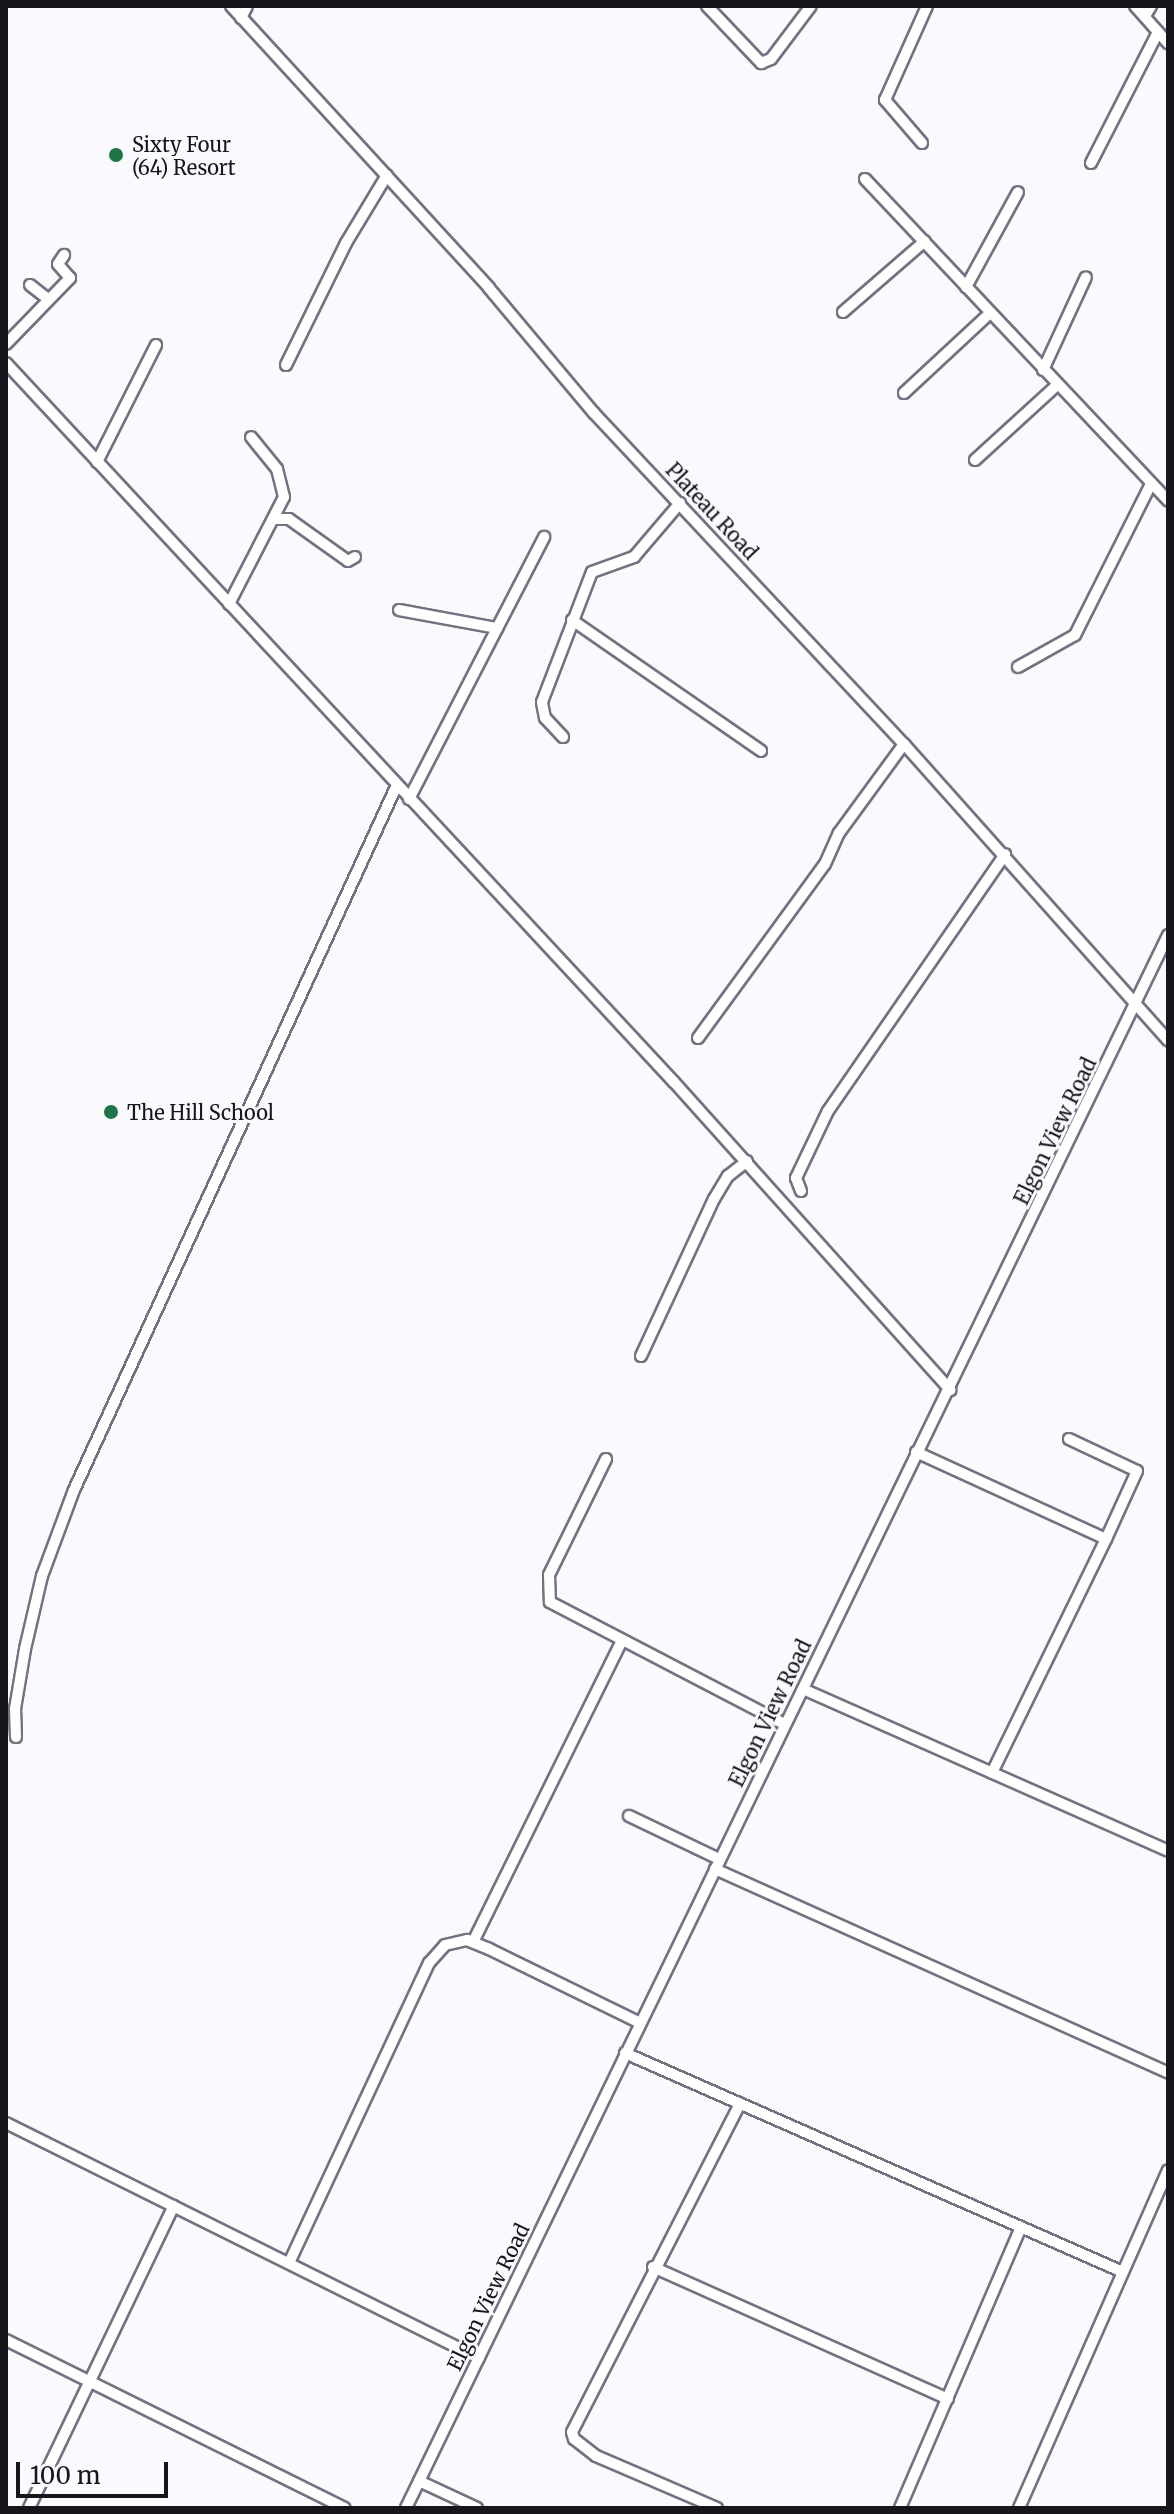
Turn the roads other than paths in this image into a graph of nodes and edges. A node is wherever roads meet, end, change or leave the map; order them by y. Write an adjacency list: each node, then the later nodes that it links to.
1 (231, 6): 9 (street, Plateau Road)
2 (247, 6): 9 (street)
3 (707, 6): 4 (street)
4 (811, 6)
5 (927, 6): 12 (street)
6 (1135, 6): 8 (street)
7 (1151, 6): 8 (street)
8 (1145, 16): 10 (street)
9 (241, 18): 14 (street, Plateau Road)
10 (1158, 32): 11 (street); 13 (street)
11 (1168, 43)
12 (922, 143)
13 (1091, 163)
14 (387, 175): 28 (street); 37 (street, Plateau Road)
15 (865, 179): 17 (street)
16 (1018, 192): 21 (street)
17 (925, 241): 21 (street); 23 (street)
18 (64, 255): 22 (street)
19 (1086, 277): 29 (street)
20 (30, 285): 22 (street)
21 (966, 287): 24 (street)
22 (48, 299): 25 (street)
23 (843, 312)
24 (990, 313): 29 (street); 31 (street)
25 (6, 344)
26 (156, 345): 34 (street)
27 (6, 363): 34 (street)
28 (286, 365)
29 (1043, 370): 30 (street)
30 (1057, 385): 33 (street); 35 (street)
31 (904, 393)
32 (251, 437): 38 (street)
33 (975, 460)
34 (97, 462): 41 (street)
35 (1151, 484): 36 (street); 45 (street)
36 (1168, 501)
37 (680, 503): 43 (street); 47 (street, Plateau Road)
38 (275, 519): 40 (street); 41 (street)
39 (544, 537): 44 (street)
40 (355, 557)
41 (229, 604): 49 (street)
42 (399, 610): 44 (street)
43 (572, 620): 46 (street); 48 (street)
44 (497, 628): 50 (street)
45 (1018, 667)
46 (563, 737)
47 (904, 744): 51 (street, Plateau Road); 54 (street)
48 (761, 751)
49 (396, 787): 50 (street); 67 (street)
50 (409, 799): 56 (street)
51 (1005, 854): 53 (street, Plateau Road); 57 (street)
52 (1168, 935): 53 (street, Elgon View Road)
53 (1135, 1005): 55 (street, Plateau Road); 59 (street, Elgon View Road)
54 (698, 1038)
55 (1168, 1040)
56 (747, 1161): 58 (street); 59 (street)
57 (801, 1191)
58 (641, 1356)
59 (950, 1390): 61 (street, Elgon View Road)
60 (1069, 1439): 63 (street)
61 (916, 1452): 63 (street); 65 (street, Elgon View Road)
62 (606, 1459): 64 (street)
63 (1106, 1539): 68 (street)
64 (622, 1641): 66 (street); 72 (street)
65 (803, 1689): 66 (street, Elgon View Road); 68 (street)
66 (784, 1724): 71 (street, Elgon View Road)
67 (16, 1737)
68 (992, 1773): 70 (street)
69 (629, 1816): 71 (street)
70 (1168, 1851)
71 (717, 1864): 73 (street, Elgon View Road); 75 (street)
72 (473, 1942): 73 (street); 81 (street)
73 (640, 2023): 74 (street, Elgon View Road)
74 (625, 2053): 76 (street); 85 (street, Elgon View Road)
75 (1168, 2073)
76 (740, 2104): 80 (street); 82 (street)
77 (6, 2123): 79 (street)
78 (1168, 2170): 83 (street)
79 (174, 2206): 81 (street); 86 (street)
80 (1020, 2229): 83 (street); 87 (street)
81 (289, 2263): 85 (street)
82 (653, 2267): 87 (street); 93 (street)
83 (1123, 2272): 95 (street)
84 (6, 2340): 86 (street)
85 (479, 2358): 88 (street, Elgon View Road)
86 (87, 2384): 89 (street); 90 (street)
87 (948, 2399): 94 (street)
88 (419, 2481): 91 (street, Elgon View Road); 92 (street)
89 (29, 2508)
90 (345, 2508)
91 (406, 2508)
92 (477, 2508)
93 (717, 2508)
94 (900, 2508)
95 (1019, 2508)

